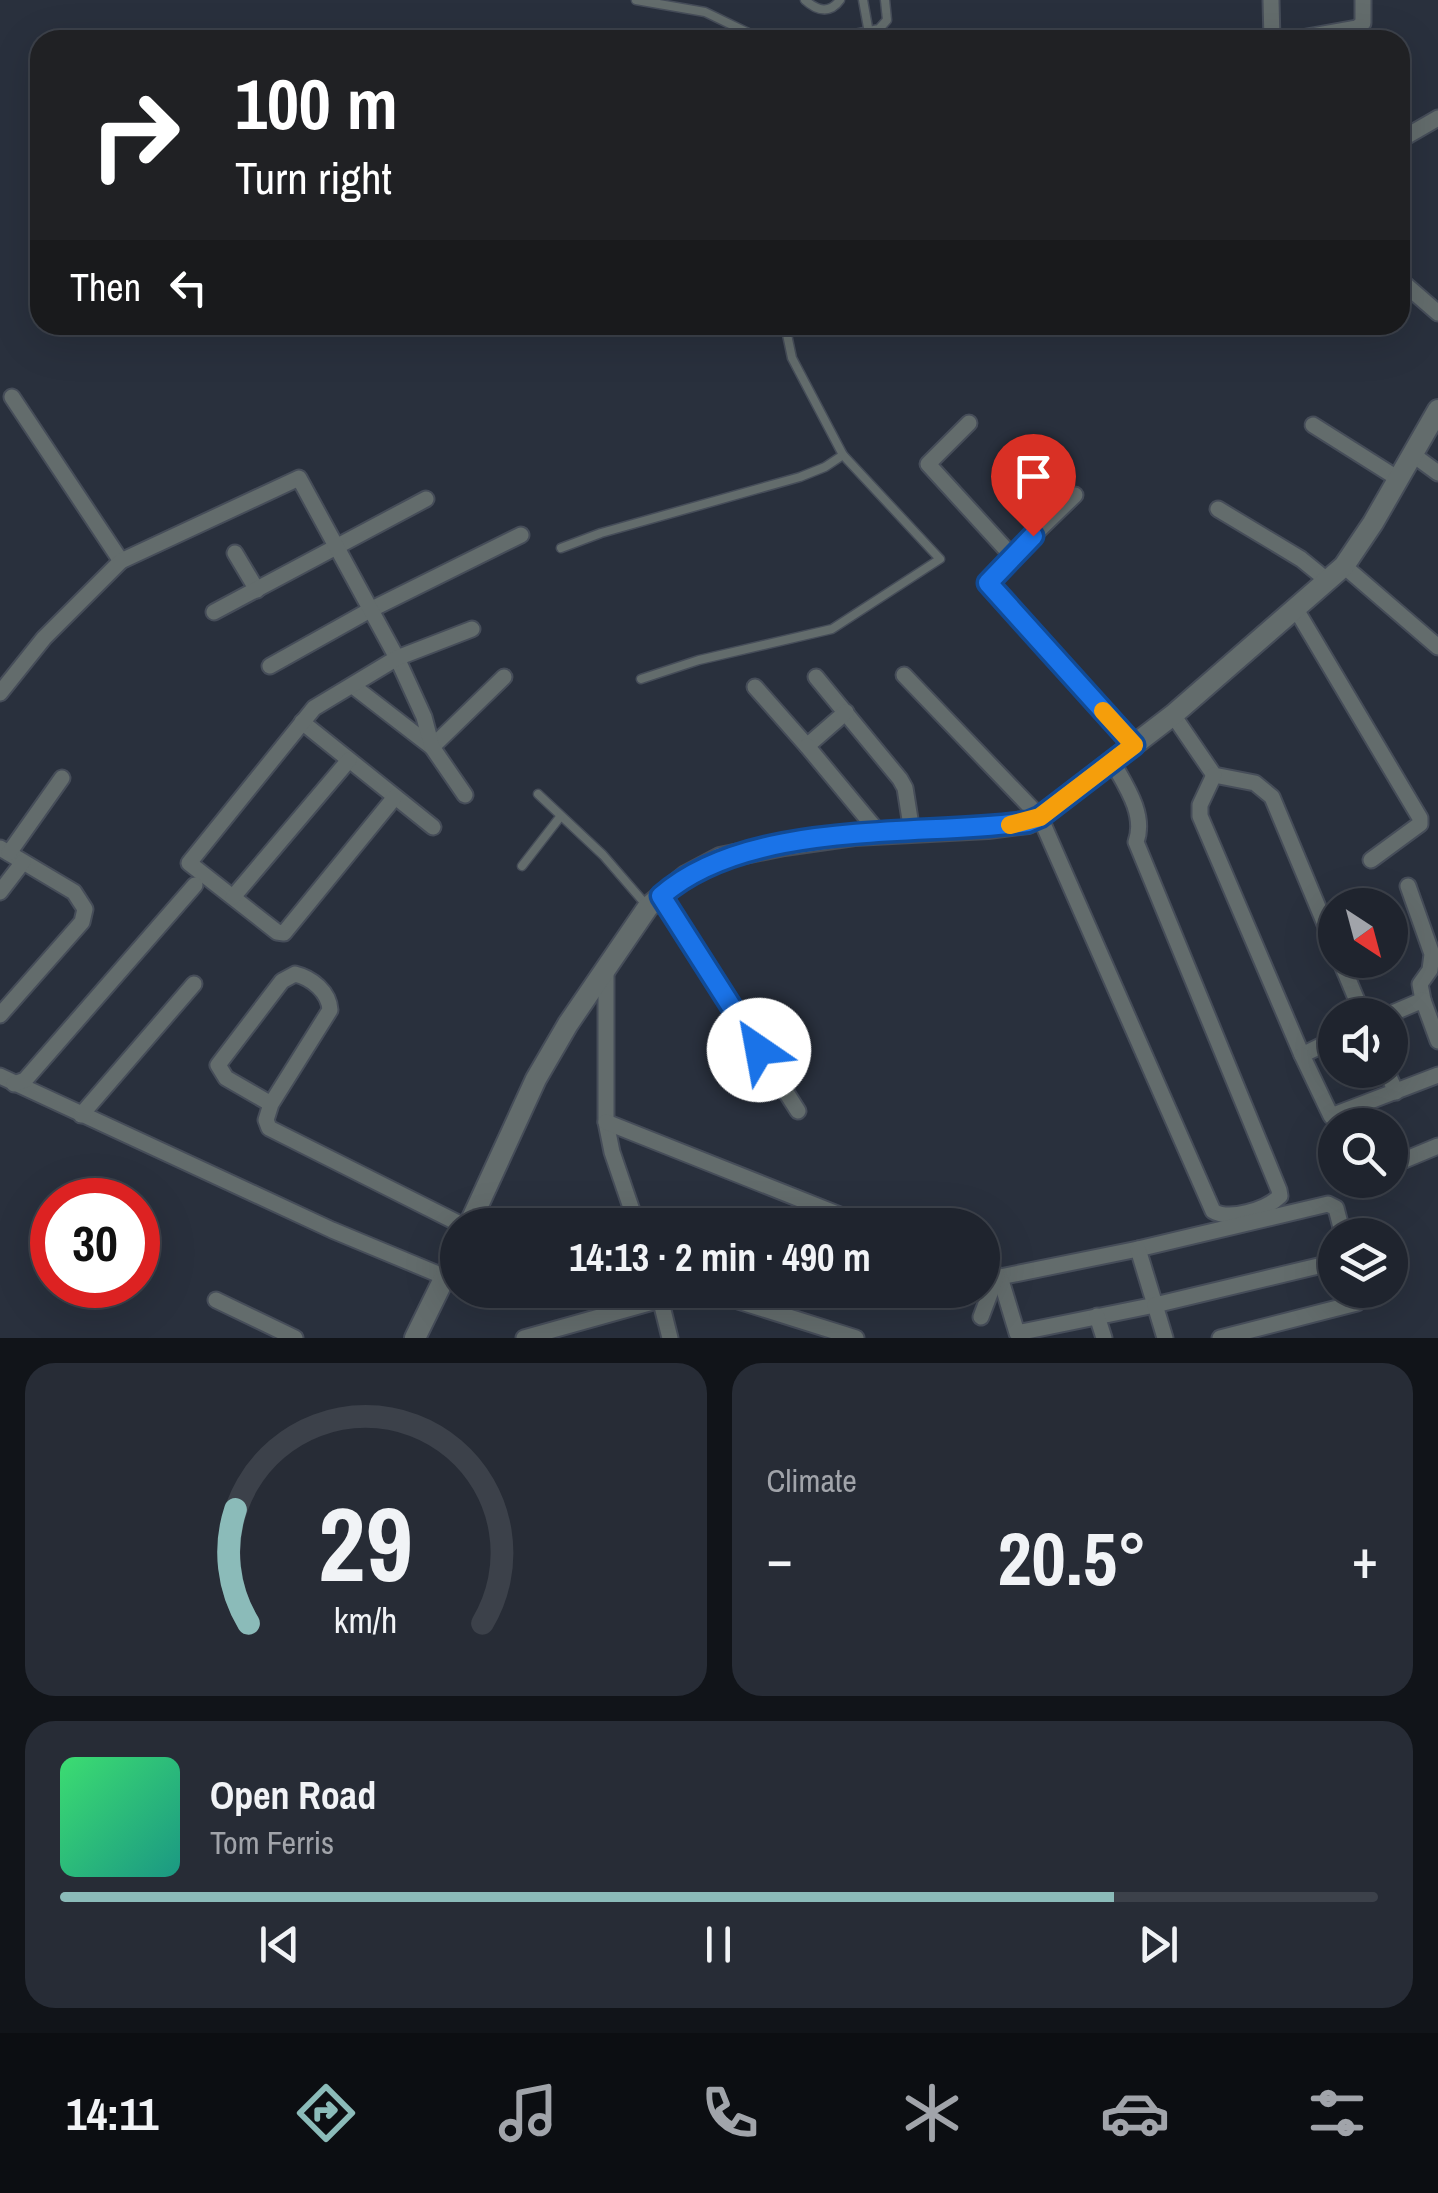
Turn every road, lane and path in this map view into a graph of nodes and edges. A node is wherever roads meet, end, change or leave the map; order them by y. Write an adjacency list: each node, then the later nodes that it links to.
1 (636, 0): 8 (lane)
2 (805, 0): 3 (lane)
3 (840, 0)
4 (864, 0): 9 (lane)
5 (886, 0): 10 (lane)
6 (1271, 0): 11 (street)
7 (1362, 0): 12 (street)
8 (742, 30)
9 (869, 30)
10 (874, 30)
11 (1272, 30)
12 (1346, 30)
13 (1438, 118): 14 (street)
14 (1410, 134)
15 (1410, 289): 16 (street)
16 (1438, 313)
17 (786, 335): 23 (lane)
18 (12, 397): 34 (street)
19 (1438, 410): 22 (street)
20 (969, 423): 33 (street)
21 (1313, 425): 25 (street)
22 (1412, 454): 24 (street); 25 (street)
23 (843, 455): 31 (lane); 48 (lane)
24 (1438, 473)
25 (1397, 478): 35 (street)
26 (1075, 495): 33 (street)
27 (426, 499): 30 (street)
28 (1218, 509): 36 (street)
29 (521, 535): 38 (street)
30 (336, 548): 34 (street); 37 (street); 38 (street)
31 (561, 548)
32 (236, 553): 37 (street)
33 (1012, 556): 55 (street)
34 (121, 561): 51 (street)
35 (1344, 566): 36 (street); 42 (street)
36 (1328, 582): 39 (street)
37 (256, 590): 40 (street)
38 (370, 610): 43 (street); 44 (street)
39 (1296, 611): 53 (street); 71 (street)
40 (214, 612)
41 (472, 629): 43 (street)
42 (1438, 647)
43 (396, 658): 49 (street); 57 (street)
44 (270, 666)
45 (904, 675): 66 (street)
46 (816, 676): 52 (street)
47 (504, 678): 57 (street)
48 (641, 678)
49 (353, 686): 54 (street); 57 (street)
50 (756, 687): 56 (street)
51 (0, 694)
52 (846, 712): 56 (street); 68 (street)
53 (1173, 715): 55 (street); 60 (street)
54 (302, 722): 58 (street); 76 (street)
55 (1134, 745): 59 (street)
56 (808, 746): 69 (street)
57 (432, 747): 63 (street)
58 (349, 760): 64 (street); 76 (street)
59 (1113, 763): 66 (street); 66 (street)
60 (1214, 775): 78 (street); 86 (street)
61 (62, 778): 70 (street)
62 (538, 794): 65 (lane)
63 (465, 795)
64 (395, 797): 67 (street); 76 (street)
65 (560, 816): 72 (lane); 77 (lane)
66 (1040, 817): 68 (street)
67 (433, 827)
68 (912, 832): 69 (street)
69 (880, 834): 77 (street)
70 (11, 854): 75 (street); 83 (street)
71 (1371, 860)
72 (522, 866)
73 (195, 885): 88 (street)
74 (1408, 886): 81 (street)
75 (0, 892)
76 (233, 897)
77 (654, 901): 79 (street); 94 (street)
78 (1318, 907)
79 (606, 970): 96 (street); 99 (street)
80 (194, 984): 95 (street)
81 (1424, 1000): 82 (street); 84 (street)
82 (1408, 1007)
83 (0, 1015)
84 (1438, 1041)
85 (1318, 1047): 86 (street)
86 (1302, 1055): 92 (street)
87 (1438, 1076): 90 (street)
88 (7, 1080): 95 (street)
89 (1394, 1088): 90 (street)
90 (1396, 1092): 93 (street)
91 (271, 1104): 91 (street); 102 (street)
92 (1327, 1108)
93 (1362, 1108)
94 (798, 1111)
95 (82, 1115): 107 (street)
96 (606, 1122): 100 (street); 101 (street)
97 (1438, 1146): 98 (street)
98 (1408, 1158)
99 (473, 1208)
100 (631, 1208)
101 (822, 1208)
102 (440, 1213)
103 (1339, 1218): 104 (street)
104 (1138, 1250): 106 (street); 111 (street)
105 (1318, 1266): 111 (street)
106 (1000, 1273)
107 (440, 1275)
108 (440, 1288): 120 (street)
109 (1000, 1292): 117 (street)
110 (216, 1300): 119 (street)
111 (1155, 1305): 117 (street); 125 (street)
112 (618, 1308): 121 (street)
113 (662, 1308): 122 (street)
114 (760, 1308): 123 (street)
115 (983, 1308): 118 (street)
116 (1337, 1308): 126 (street)
117 (1097, 1316): 124 (street)
118 (980, 1317)
119 (295, 1338)
120 (416, 1338)
121 (524, 1338)
122 (670, 1338)
123 (856, 1338)
124 (1104, 1338)
125 (1165, 1338)
126 (1220, 1338)

